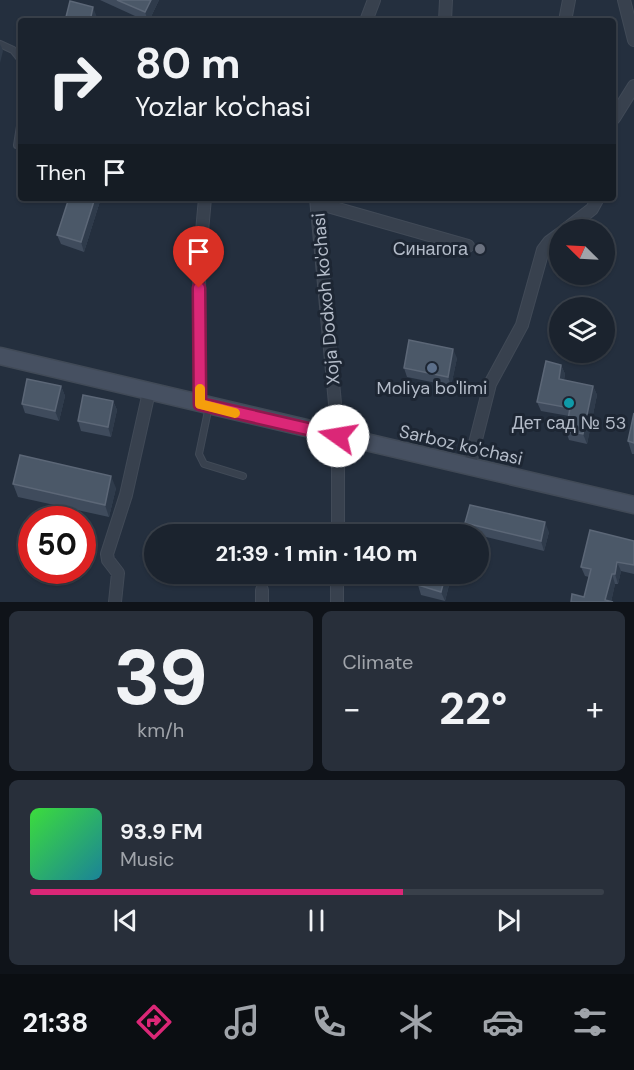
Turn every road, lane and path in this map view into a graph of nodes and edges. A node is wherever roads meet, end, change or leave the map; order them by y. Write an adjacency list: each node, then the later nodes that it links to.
1 (374, 0): 5 (street)
2 (446, 0): 6 (street)
3 (569, 0): 7 (street)
4 (624, 0): 8 (street)
5 (367, 18)
6 (445, 18)
7 (566, 18)
8 (634, 40)
9 (0, 44): 10 (lane)
10 (18, 56)
11 (634, 86): 12 (street)
12 (616, 115)
13 (18, 139): 14 (lane)
14 (17, 145)
15 (205, 201): 24 (street)
16 (317, 201): 25 (street, Xoja Dodxoh ko'chasi)
17 (320, 201): 21 (street)
18 (596, 201): 19 (street)
19 (579, 219)
20 (549, 242): 26 (street)
21 (468, 246)
22 (0, 356): 23 (main road, Sarboz ko'chasi)
23 (149, 392): 24 (main road, Sarboz ko'chasi); 31 (street)
24 (204, 405): 25 (main road, Sarboz ko'chasi); 27 (lane)
25 (338, 436): 26 (main road, Sarboz ko'chasi); 29 (street, Xoja Dodxoh ko'chasi)
26 (469, 467): 28 (main road, Sarboz ko'chasi)
27 (243, 476)
28 (634, 505)
29 (338, 524)
30 (337, 584): 32 (street)
31 (115, 602)
32 (337, 602)

